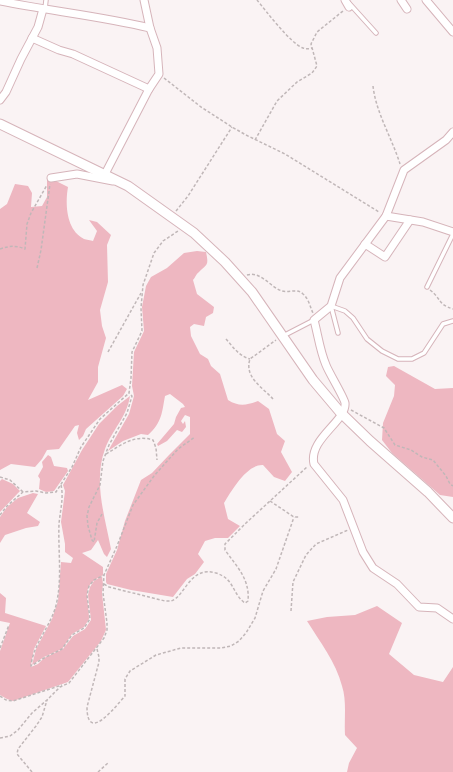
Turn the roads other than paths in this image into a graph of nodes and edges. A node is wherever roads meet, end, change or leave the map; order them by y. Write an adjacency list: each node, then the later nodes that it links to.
1 (46, 0): 9 (lane)
2 (144, 0): 10 (street)
3 (345, 0): 7 (street); 12 (lane)
4 (401, 0): 8 (street)
5 (426, 0): 11 (street)
6 (0, 1): 9 (street)
7 (349, 7)
8 (407, 8)
9 (44, 9): 10 (street); 13 (street)
10 (150, 28): 14 (street)
11 (453, 32)
12 (376, 33)
13 (32, 38): 14 (street); 15 (street)
14 (149, 89): 18 (street)
15 (0, 100)
16 (0, 124): 18 (street)
17 (453, 134): 21 (street)
18 (105, 174): 20 (street)
19 (51, 178): 20 (street)
20 (121, 182): 30 (street)
21 (386, 216): 22 (street); 24 (street)
22 (410, 220): 23 (street); 24 (street)
23 (453, 233): 25 (lane)
24 (365, 244): 26 (street)
25 (427, 287)
26 (331, 306): 27 (street); 28 (lane); 29 (lane)
27 (315, 320): 30 (lane); 31 (street)
28 (453, 321)
29 (338, 332)
30 (282, 336): 31 (street)
31 (344, 411): 32 (street); 33 (street)
32 (453, 518)
33 (453, 619)

